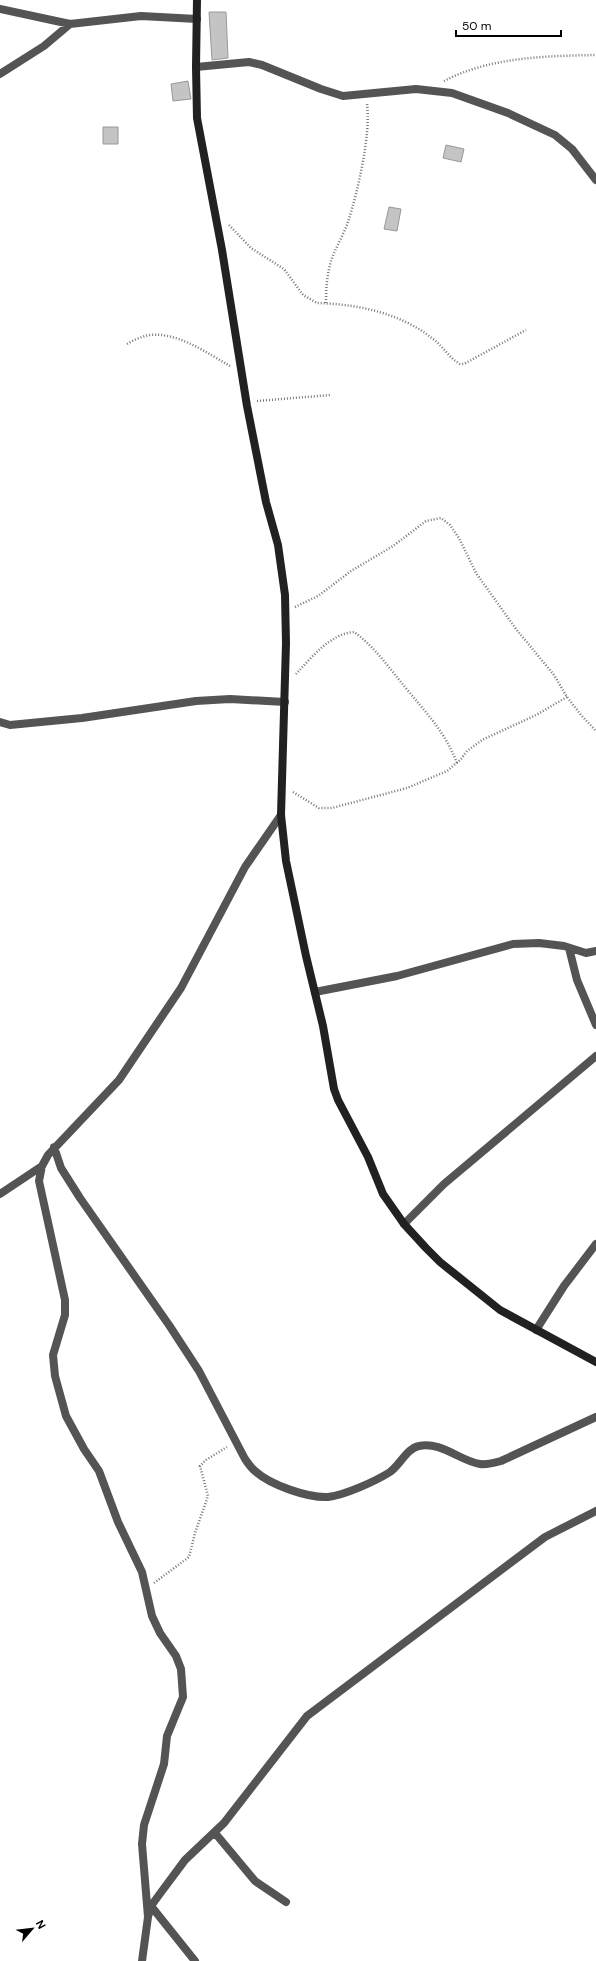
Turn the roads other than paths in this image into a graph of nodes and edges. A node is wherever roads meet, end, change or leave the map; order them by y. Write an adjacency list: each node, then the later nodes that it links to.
1 (197, 0): 3 (street)
2 (0, 9): 4 (street)
3 (197, 19): 4 (street); 5 (street)
4 (70, 24): 6 (street)
5 (196, 67): 7 (street); 8 (street)
6 (0, 74)
7 (596, 180)
8 (285, 702): 9 (street); 10 (street)
9 (0, 722)
10 (281, 815): 13 (street); 16 (street)
11 (569, 948): 12 (street); 13 (street); 14 (street)
12 (596, 951)
13 (315, 992): 19 (street)
14 (596, 1025)
15 (596, 1056): 19 (street)
16 (54, 1147): 17 (street); 23 (street)
17 (42, 1166): 18 (street); 28 (street)
18 (0, 1194)
19 (404, 1224): 21 (street)
20 (596, 1244): 21 (street)
21 (536, 1330): 22 (street)
22 (596, 1362)
23 (596, 1417)
24 (596, 1511): 25 (street)
25 (215, 1833): 26 (street); 27 (street)
26 (286, 1902)
27 (152, 1906): 28 (street); 30 (street)
28 (148, 1916): 29 (street)
29 (142, 1961)
30 (195, 1961)

